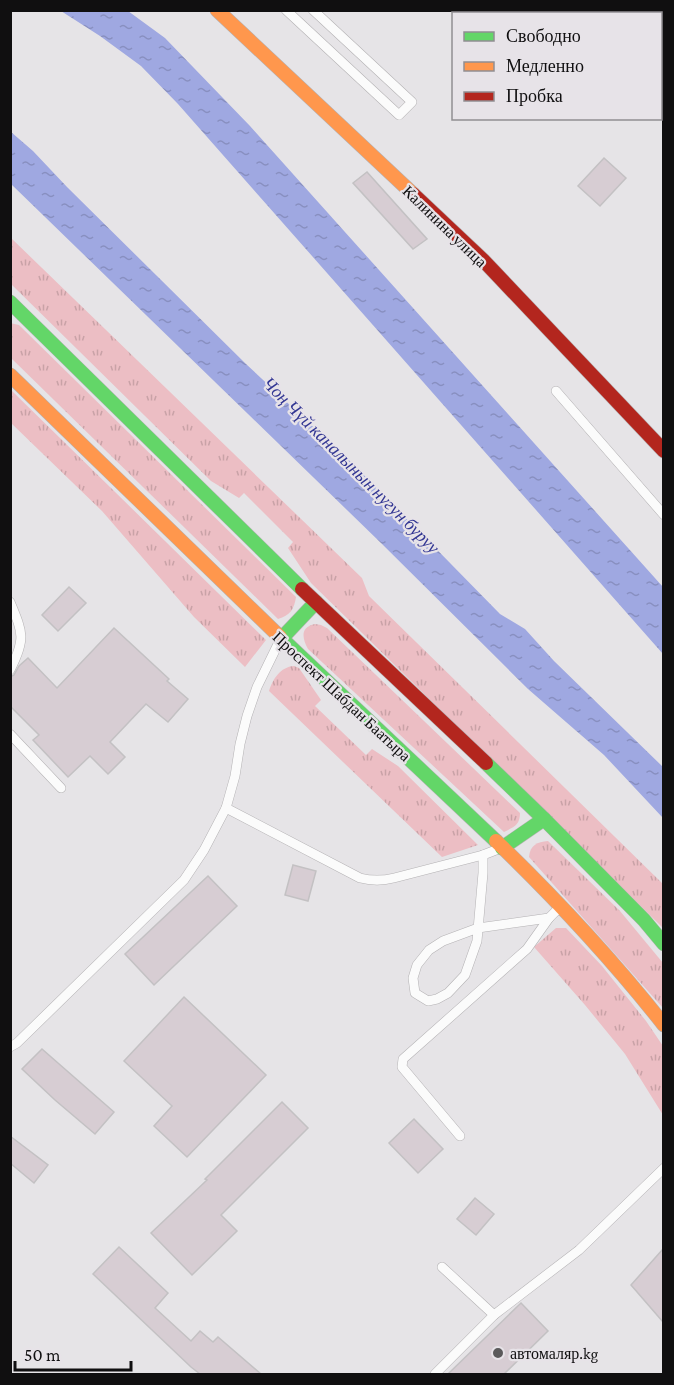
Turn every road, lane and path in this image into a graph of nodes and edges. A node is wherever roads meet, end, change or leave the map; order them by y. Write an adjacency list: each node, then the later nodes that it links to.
1 (217, 10): 7 (main road, Калинина улица)
2 (286, 10): 3 (lane)
3 (313, 10)
4 (10, 302): 10 (main road)
5 (10, 375): 11 (main road, Проспект Шабдан Баатыра)
6 (556, 391): 8 (lane)
7 (663, 451)
8 (663, 515)
9 (10, 602): 12 (lane)
10 (316, 602): 11 (main road); 16 (main road)
11 (281, 639): 15 (lane); 17 (main road, Проспект Шабдан Баатыра)
12 (10, 670)
13 (10, 734): 14 (lane)
14 (61, 788)
15 (226, 808): 18 (lane); 24 (lane)
16 (544, 819): 17 (main road); 22 (main road)
17 (502, 848): 18 (lane); 19 (main road, Проспект Шабдан Баатыра)
18 (483, 855): 21 (lane)
19 (561, 906): 20 (lane); 23 (main road, Проспект Шабдан Баатыра)
20 (549, 918): 21 (lane); 25 (lane)
21 (478, 928): 21 (lane)
22 (663, 945)
23 (663, 1025)
24 (10, 1047)
25 (460, 1136)
26 (663, 1168): 28 (lane)
27 (442, 1267): 28 (lane)
28 (494, 1315): 29 (lane)
29 (435, 1374)

